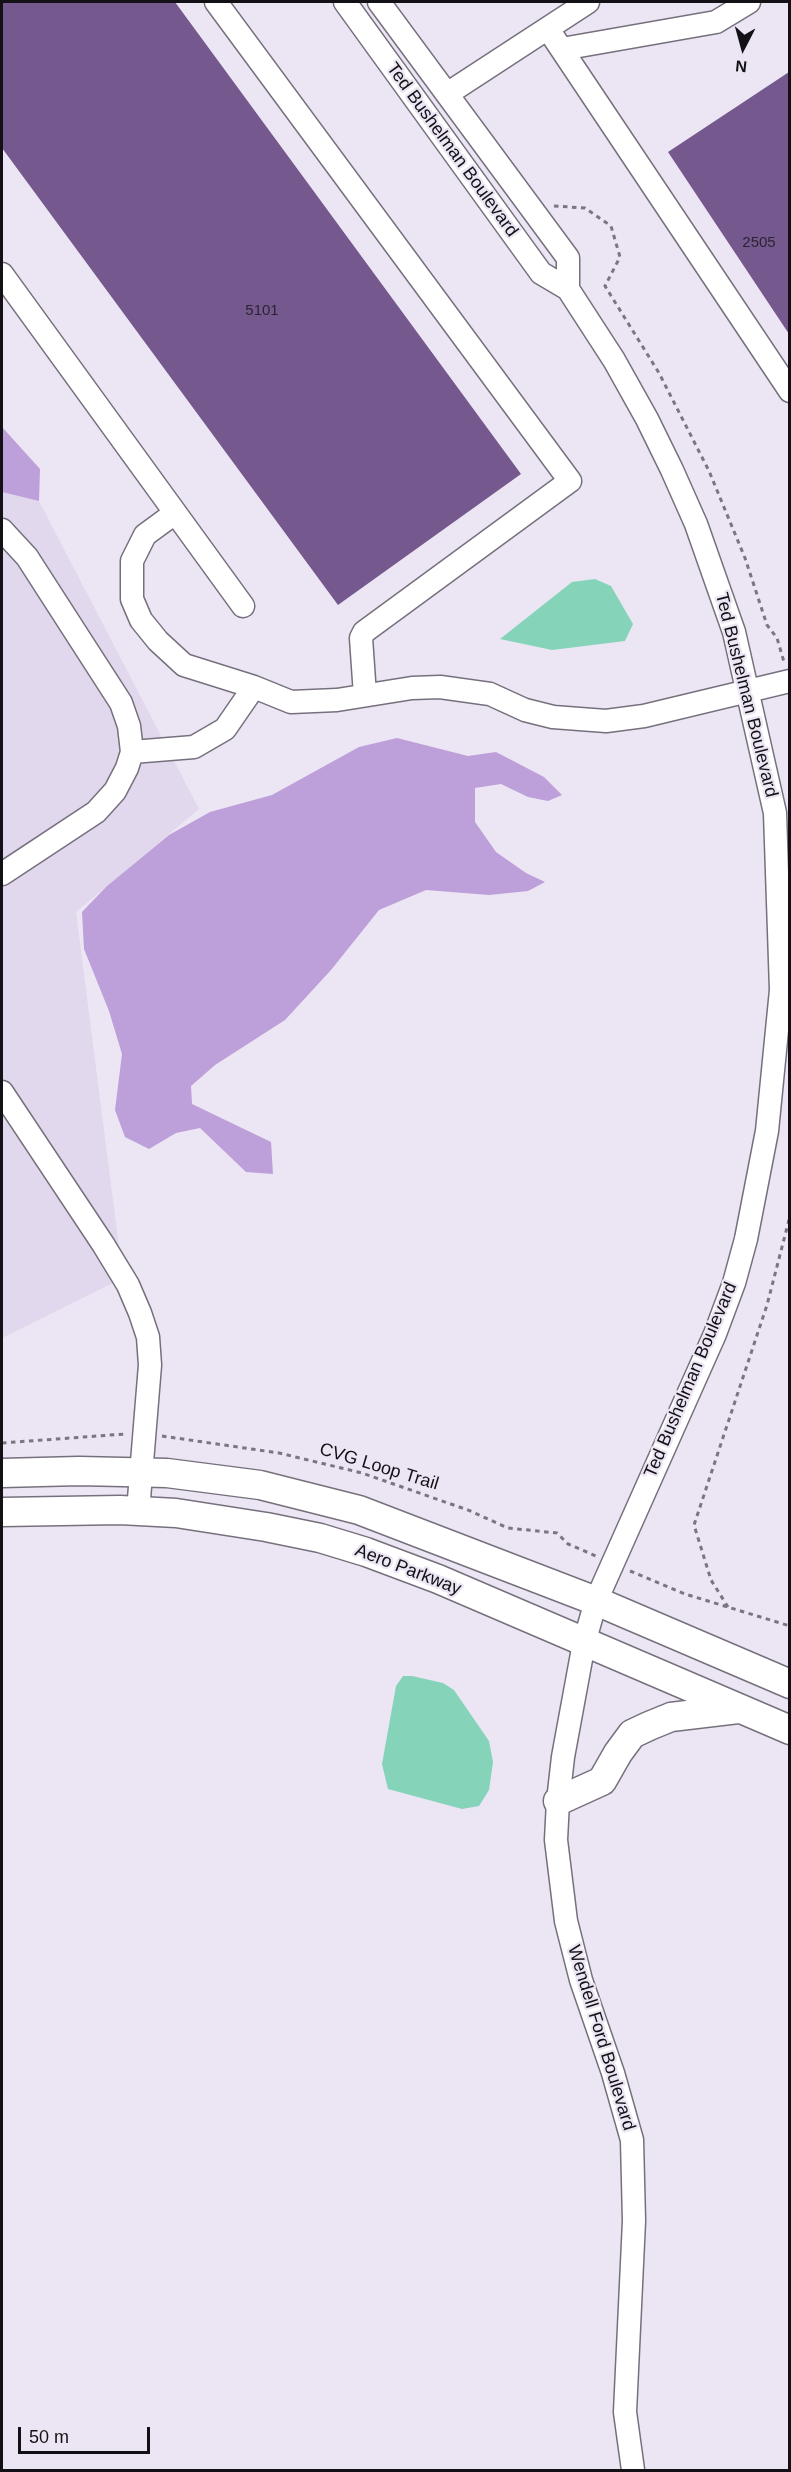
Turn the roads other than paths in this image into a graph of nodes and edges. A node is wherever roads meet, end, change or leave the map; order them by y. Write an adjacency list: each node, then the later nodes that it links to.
1 (216, 2): 18 (street)
2 (345, 2): 10 (street, Ted Bushelman Boulevard)
3 (379, 2): 8 (street, Ted Bushelman Boulevard)
4 (588, 2): 6 (street)
5 (749, 2): 7 (street)
6 (548, 29): 7 (street); 8 (street)
7 (562, 49): 11 (street)
8 (447, 94): 10 (street, Ted Bushelman Boulevard)
9 (2, 274): 12 (street)
10 (568, 289): 17 (street, Ted Bushelman Boulevard)
11 (789, 391)
12 (175, 513): 14 (street); 16 (street)
13 (2, 530): 19 (street)
14 (243, 606)
15 (788, 674): 17 (street)
16 (254, 687): 18 (street); 19 (street)
17 (748, 690): 18 (street); 26 (street, Ted Bushelman Boulevard)
18 (365, 695)
19 (132, 752): 20 (street)
20 (2, 874)
21 (2, 1092): 22 (street)
22 (141, 1472): 23 (main road); 24 (street); 26 (main road)
23 (2, 1473)
24 (138, 1511): 25 (main road, Aero Parkway); 27 (main road, Aero Parkway)
25 (2, 1512)
26 (596, 1601): 27 (street, Ted Bushelman Boulevard); 28 (main road)
27 (584, 1643): 29 (main road, Aero Parkway); 31 (street, Wendell Ford Boulevard)
28 (789, 1684)
29 (741, 1709): 30 (main road, Aero Parkway); 31 (main road)
30 (789, 1730)
31 (558, 1801): 32 (street, Wendell Ford Boulevard)
32 (633, 2470)

